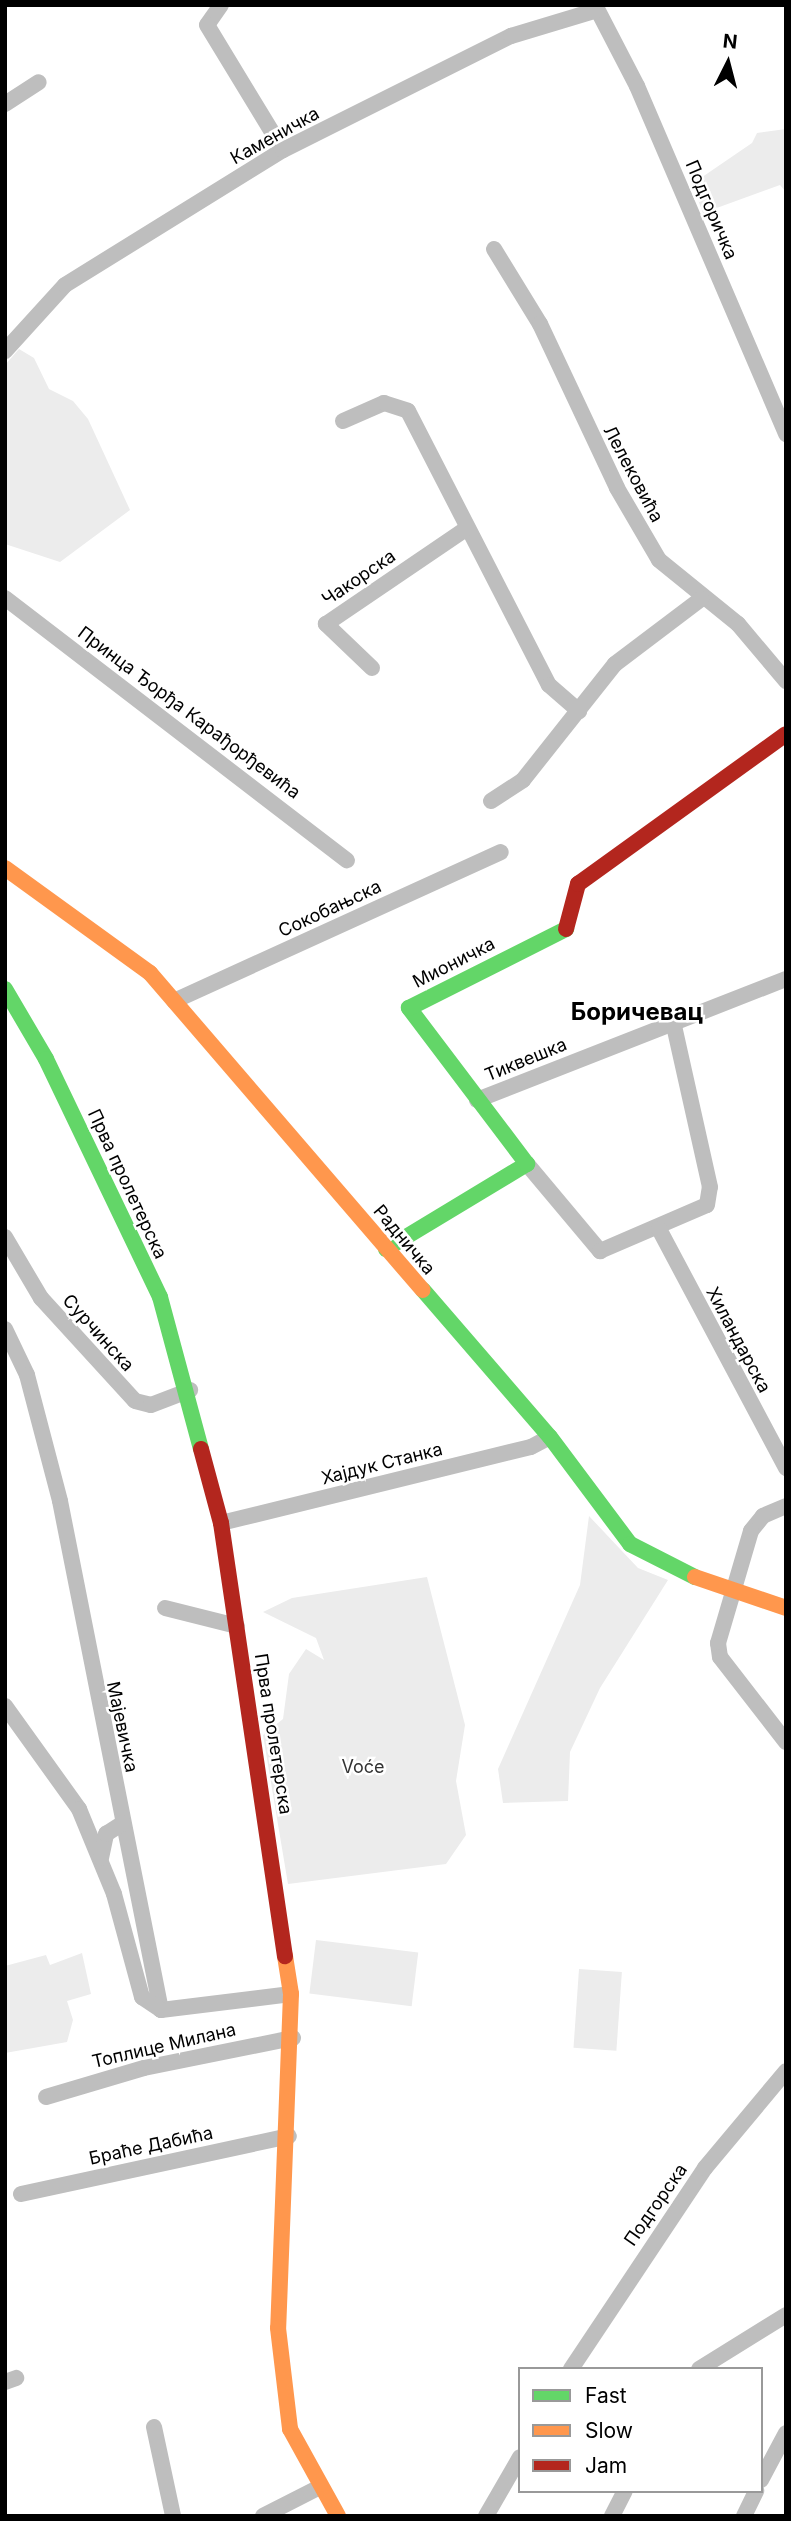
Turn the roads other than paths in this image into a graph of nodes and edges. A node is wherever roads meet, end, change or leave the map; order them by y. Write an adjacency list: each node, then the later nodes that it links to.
1 (221, 5): 5 (street)
2 (596, 8): 5 (street, Каменичка); 9 (street, Подгоричка)
3 (39, 82): 4 (street)
4 (5, 104)
5 (283, 150): 7 (street, Каменичка)
6 (494, 249): 12 (street, Лелековића)
7 (5, 351)
8 (343, 421): 10 (street)
9 (786, 434)
10 (467, 528): 13 (street, Чакорска); 15 (street)
11 (5, 598): 19 (street, Принца Ђорђа Карађорђевића)
12 (701, 598): 14 (street, Лелековића); 15 (street)
13 (372, 668)
14 (786, 681)
15 (579, 711): 17 (street)
16 (786, 734): 25 (street, Мионичка)
17 (491, 801)
18 (501, 852): 23 (street, Сокобањска)
19 (347, 860)
20 (5, 869): 23 (street, Радничка)
21 (786, 979): 24 (street, Тиквешка)
22 (5, 989): 31 (street, Прва пролетерска)
23 (174, 1001): 29 (street, Радничка)
24 (673, 1021): 25 (street, Тиквешка); 27 (street)
25 (477, 1100): 26 (street, Мионичка)
26 (527, 1164): 27 (street); 29 (street)
27 (659, 1229): 33 (street, Хиландарска)
28 (5, 1237): 31 (street, Сурчинска)
29 (386, 1249): 32 (street, Радничка)
30 (5, 1329): 42 (street, Мајевичка)
31 (190, 1390): 35 (street, Прва пролетерска)
32 (550, 1437): 35 (street, Хајдук Станка); 36 (street, Радничка)
33 (786, 1468)
34 (786, 1506): 36 (street)
35 (220, 1523): 39 (street, Прва пролетерска)
36 (730, 1591): 38 (street, Радничка); 41 (street)
37 (165, 1608): 39 (street)
38 (786, 1608)
39 (237, 1626): 44 (street, Прва пролетерска)
40 (5, 1706): 43 (street)
41 (786, 1742)
42 (123, 1823): 43 (street); 45 (street, Мајевичка)
43 (101, 1858): 45 (street)
44 (291, 1994): 45 (street); 46 (street, Прва пролетерска)
45 (161, 2010)
46 (293, 2038): 48 (street, Топлице Милана); 49 (street, Прва пролетерска)
47 (786, 2071): 52 (street, Подгорска)
48 (46, 2097)
49 (289, 2136): 50 (street, Браће Дабића); 58 (street, Прва пролетерска)
50 (21, 2194)
51 (786, 2315): 53 (street)
52 (571, 2367)
53 (702, 2367)
54 (154, 2427): 61 (street)
55 (786, 2433): 57 (street)
56 (518, 2460): 64 (street)
57 (763, 2476)
58 (320, 2487): 62 (street); 63 (street, Прва пролетерска)
59 (624, 2493): 65 (street)
60 (755, 2493): 66 (street)
61 (173, 2516)
62 (263, 2516)
63 (338, 2516)
64 (486, 2516)
65 (612, 2516)
66 (744, 2516)

